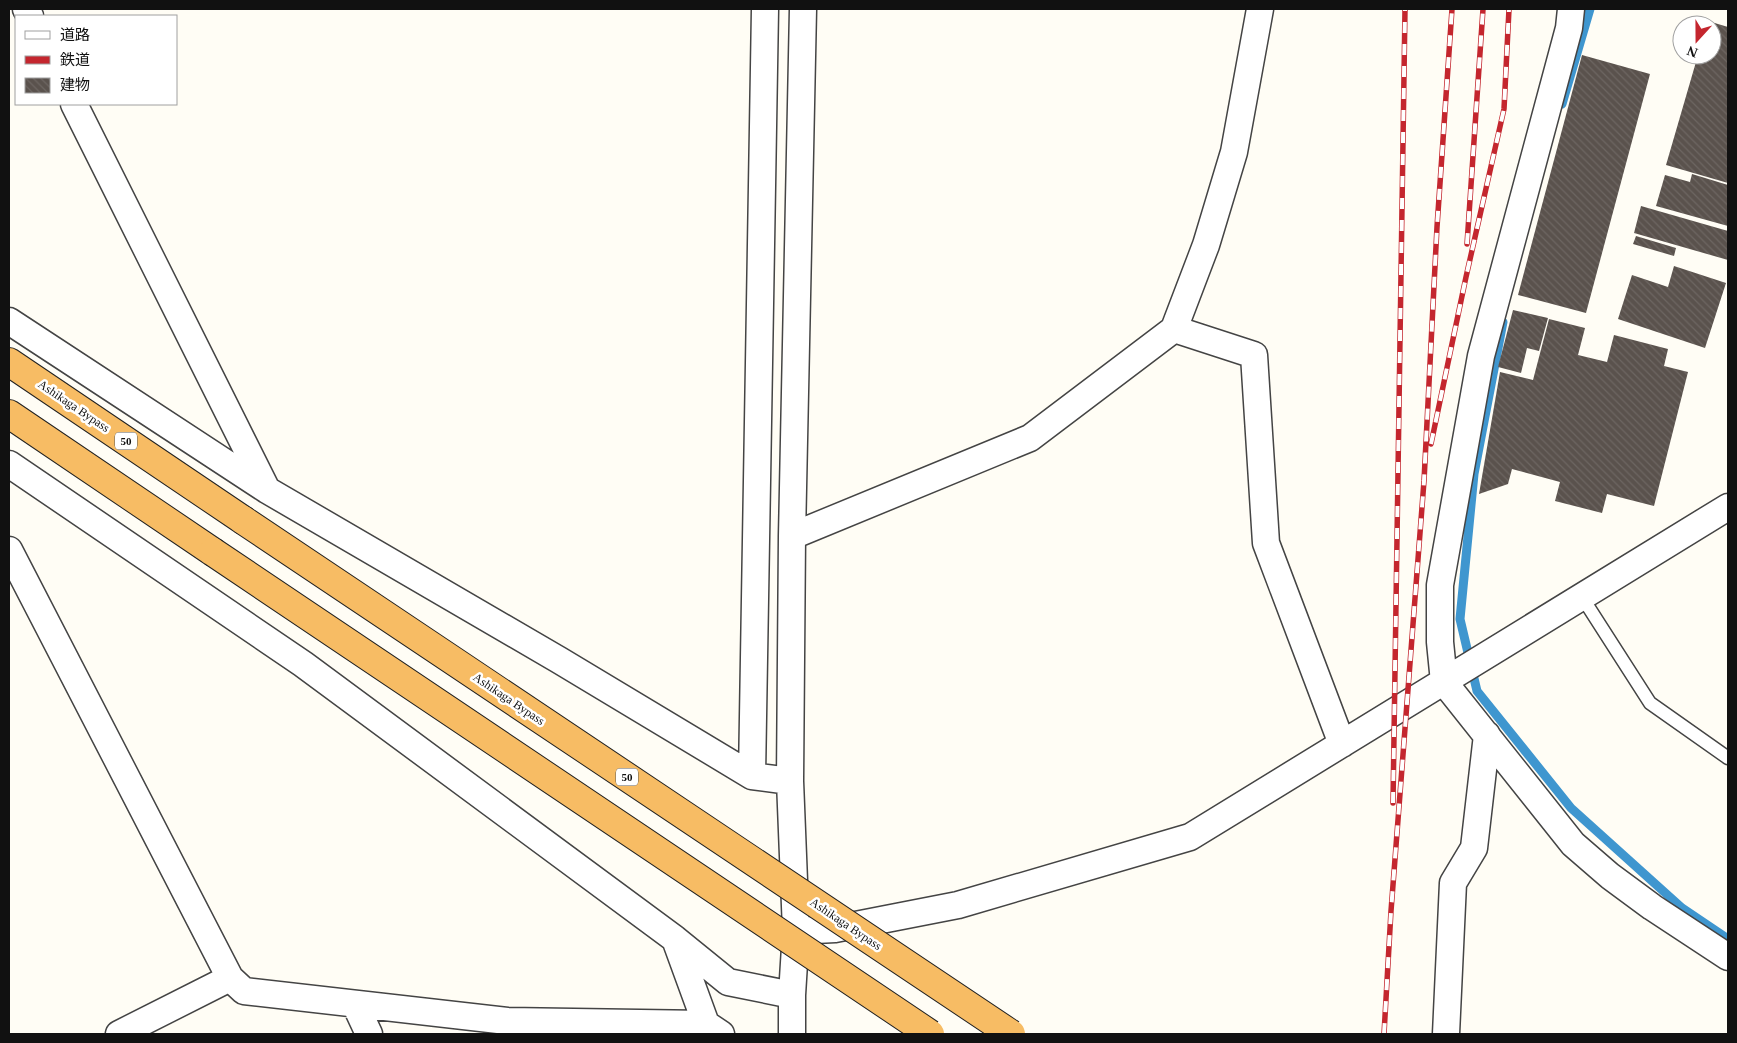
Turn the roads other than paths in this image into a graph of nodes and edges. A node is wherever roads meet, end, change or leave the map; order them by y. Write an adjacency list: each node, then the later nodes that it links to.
1 (765, 9): 20 (street)
2 (803, 9): 13 (street)
3 (1260, 9): 7 (street)
4 (1571, 9): 16 (street)
5 (74, 105): 11 (street)
6 (9, 321): 11 (street)
7 (1174, 330): 13 (street); 18 (street)
8 (9, 362): 33 (highway, Ashikaga Bypass / 50, bridge)
9 (9, 414): 32 (highway, bridge)
10 (9, 464): 23 (street)
11 (267, 490): 20 (street)
12 (1728, 508): 15 (street)
13 (792, 536): 21 (street)
14 (9, 550): 25 (street)
15 (1582, 597): 16 (street); 19 (lane)
16 (1444, 682): 17 (street); 18 (street)
17 (1487, 735): 24 (street); 34 (street)
18 (1342, 744): 22 (street)
19 (1728, 758)
20 (752, 776): 21 (street)
21 (790, 780): 22 (street)
22 (796, 931): 26 (street)
23 (675, 939): 26 (street); 28 (street)
24 (1728, 957)
25 (230, 978): 27 (street); 29 (street)
26 (792, 995): 31 (street)
27 (355, 1004): 28 (street); 30 (street)
28 (713, 1029)
29 (119, 1034)
30 (368, 1034)
31 (792, 1034)
32 (930, 1034)
33 (1011, 1034)
34 (1446, 1034)

